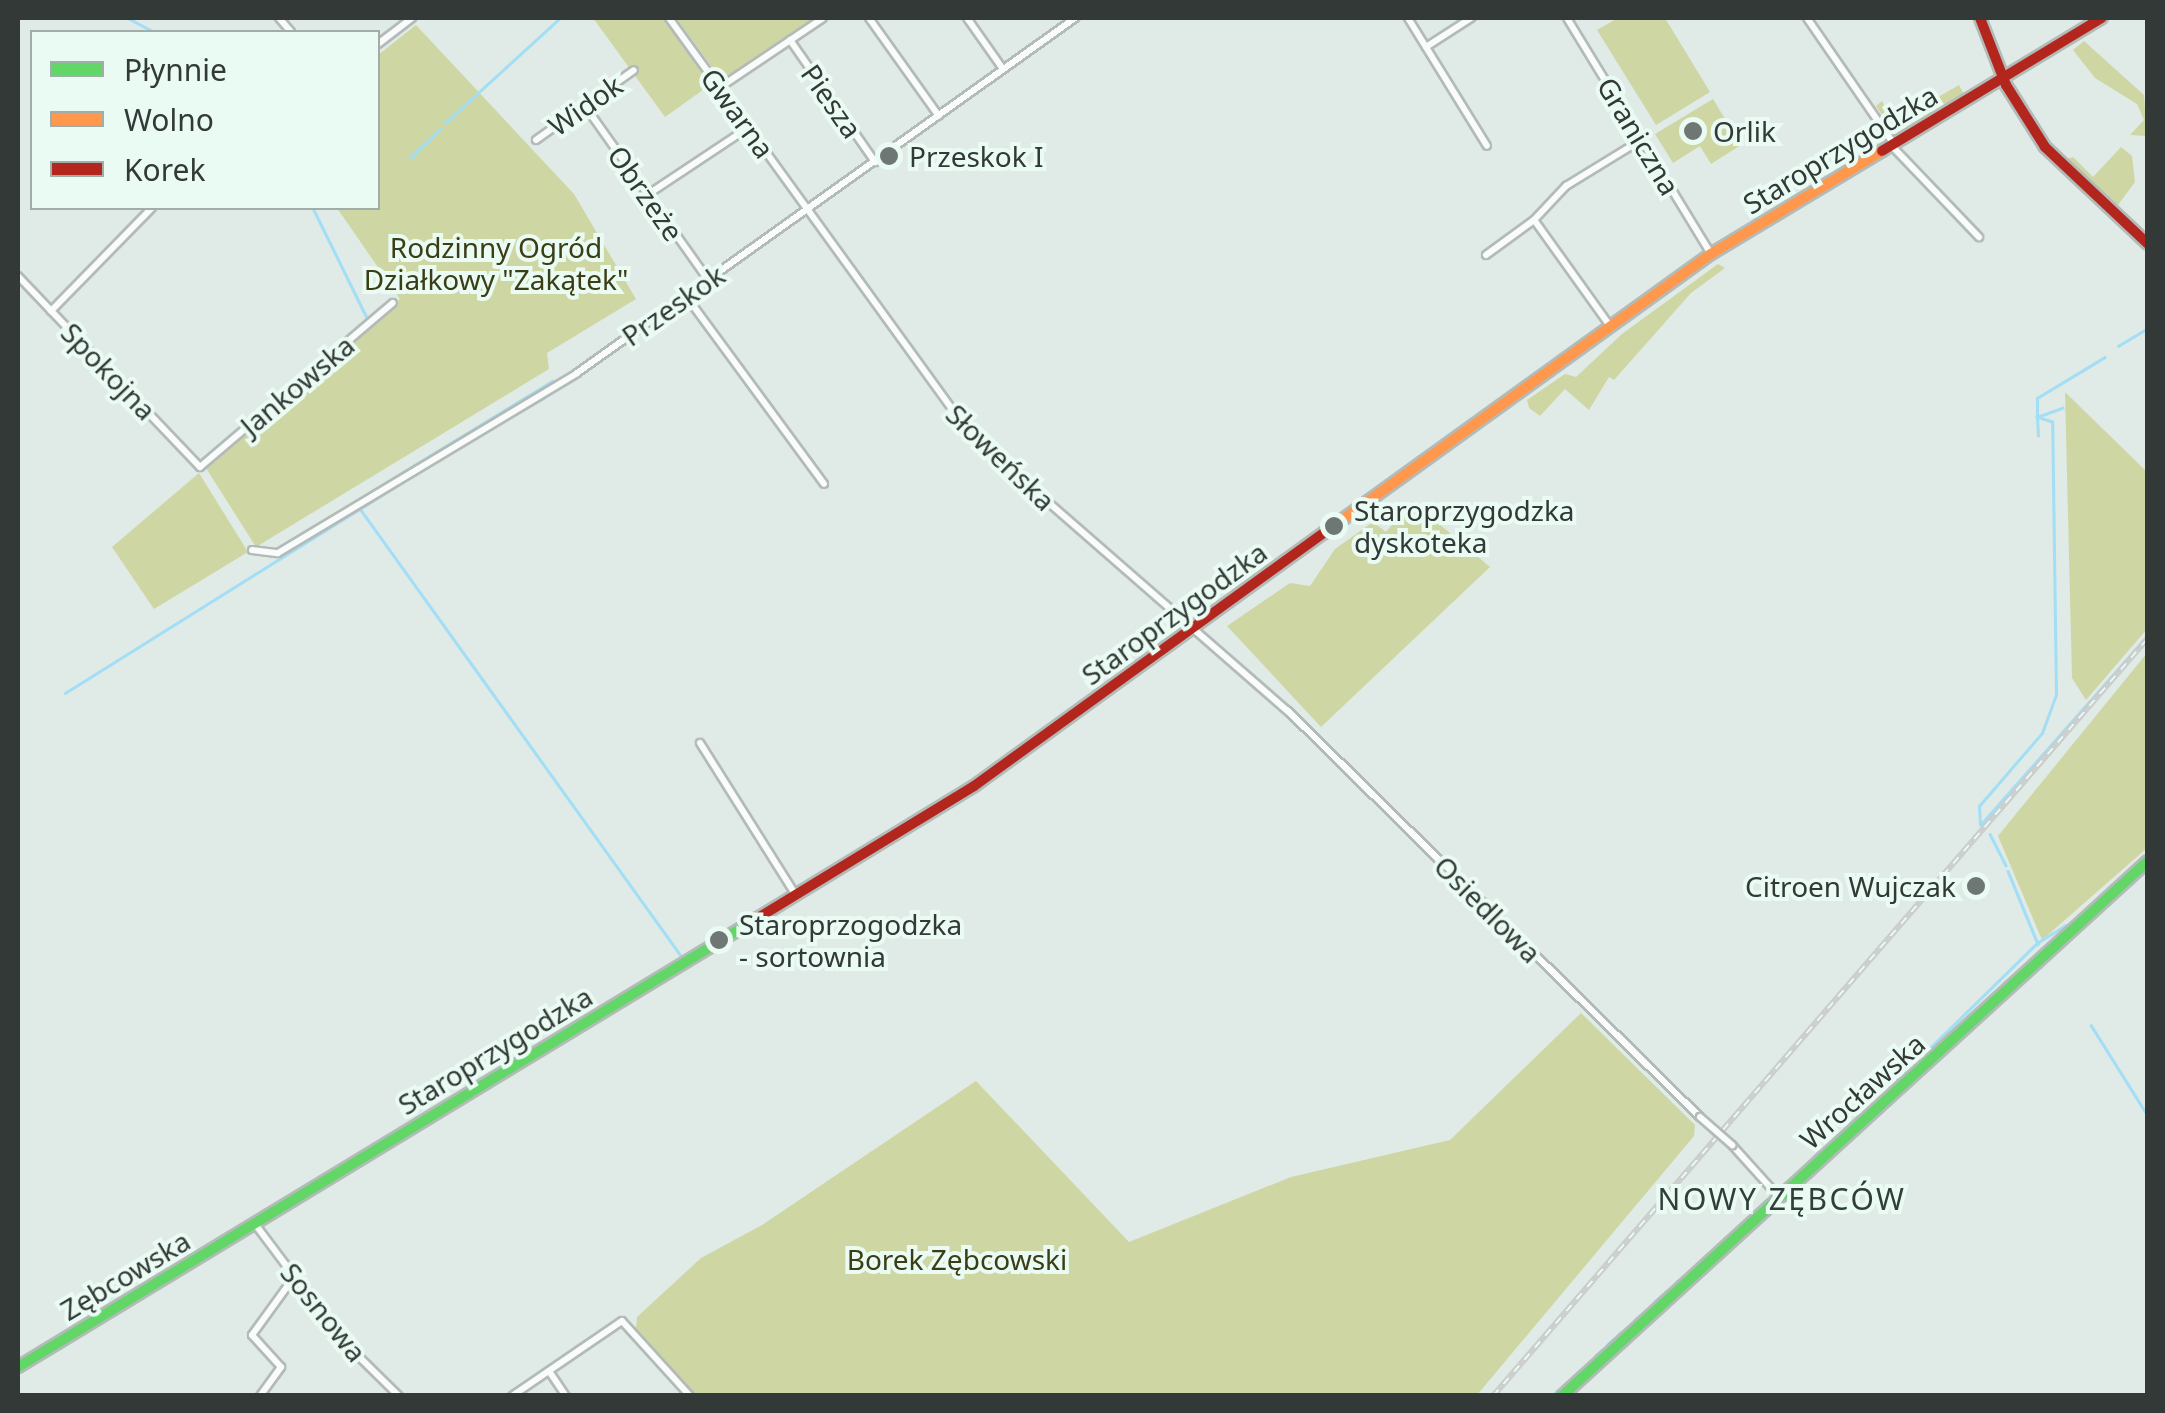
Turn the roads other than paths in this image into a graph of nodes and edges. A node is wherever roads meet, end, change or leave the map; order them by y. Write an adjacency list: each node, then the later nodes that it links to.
1 (669, 18): 19 (street, Gwarna)
2 (823, 18): 13 (street, Piesza)
3 (870, 18): 21 (street)
4 (967, 18): 16 (street)
5 (1075, 18): 16 (street, Przeskok)
6 (1408, 18): 15 (street)
7 (1471, 18): 15 (street)
8 (1566, 18): 24 (street, Graniczna)
9 (1807, 18): 25 (street)
10 (1980, 18): 18 (street)
11 (2100, 18): 18 (street, Staroprzygodzka)
12 (406, 19): 14 (street)
13 (790, 40): 19 (street, Piesza); 27 (street, Piesza)
14 (380, 42)
15 (1426, 47): 26 (street)
16 (1003, 69): 21 (street, Przeskok)
17 (634, 70): 20 (street, Widok)
18 (2004, 80): 25 (street, Staroprzygodzka); 33 (street)
19 (719, 88): 22 (street, Gwarna)
20 (585, 106): 23 (street, Widok); 28 (street, Obrzeże)
21 (939, 116): 27 (street, Przeskok)
22 (748, 128): 28 (street); 30 (street, Gwarna)
23 (536, 140)
24 (1641, 140): 31 (street); 34 (street, Graniczna)
25 (1891, 142): 32 (street); 34 (street, Staroprzygodzka)
26 (1487, 146)
27 (874, 162): 30 (street, Przeskok)
28 (648, 195): 37 (street, Obrzeże)
29 (150, 210): 40 (street)
30 (805, 210): 37 (street, Przeskok); 45 (street, Słoweńska)
31 (1534, 220): 35 (street); 41 (street)
32 (1979, 237)
33 (2148, 244)
34 (1711, 254): 41 (street, Staroprzygodzka)
35 (1486, 255)
36 (18, 276): 40 (street, Spokojna)
37 (708, 280): 38 (street, Przeskok)
38 (686, 296): 43 (street); 44 (street, Przeskok)
39 (394, 303): 42 (street, Jankowska)
40 (51, 312): 42 (street, Spokojna)
41 (1610, 326): 45 (street, Staroprzygodzka)
42 (200, 466)
43 (824, 484)
44 (252, 550)
45 (1190, 629): 48 (street, Staroprzygodzka); 49 (street, Osiedlowa, bridge)
46 (700, 743): 48 (street)
47 (2148, 861): 49 (street, Wrocławska)
48 (795, 894): 50 (street, Staroprzygodzka)
49 (1780, 1197): 59 (street, Wrocławska)
50 (255, 1222): 51 (street, Sosnowa); 52 (street, Zębcowska)
51 (294, 1277): 54 (street); 55 (street, Sosnowa)
52 (18, 1367)
53 (549, 1370): 56 (street); 57 (street); 58 (street)
54 (260, 1396)
55 (399, 1396)
56 (512, 1396)
57 (566, 1396)
58 (690, 1396)
59 (1562, 1396)

